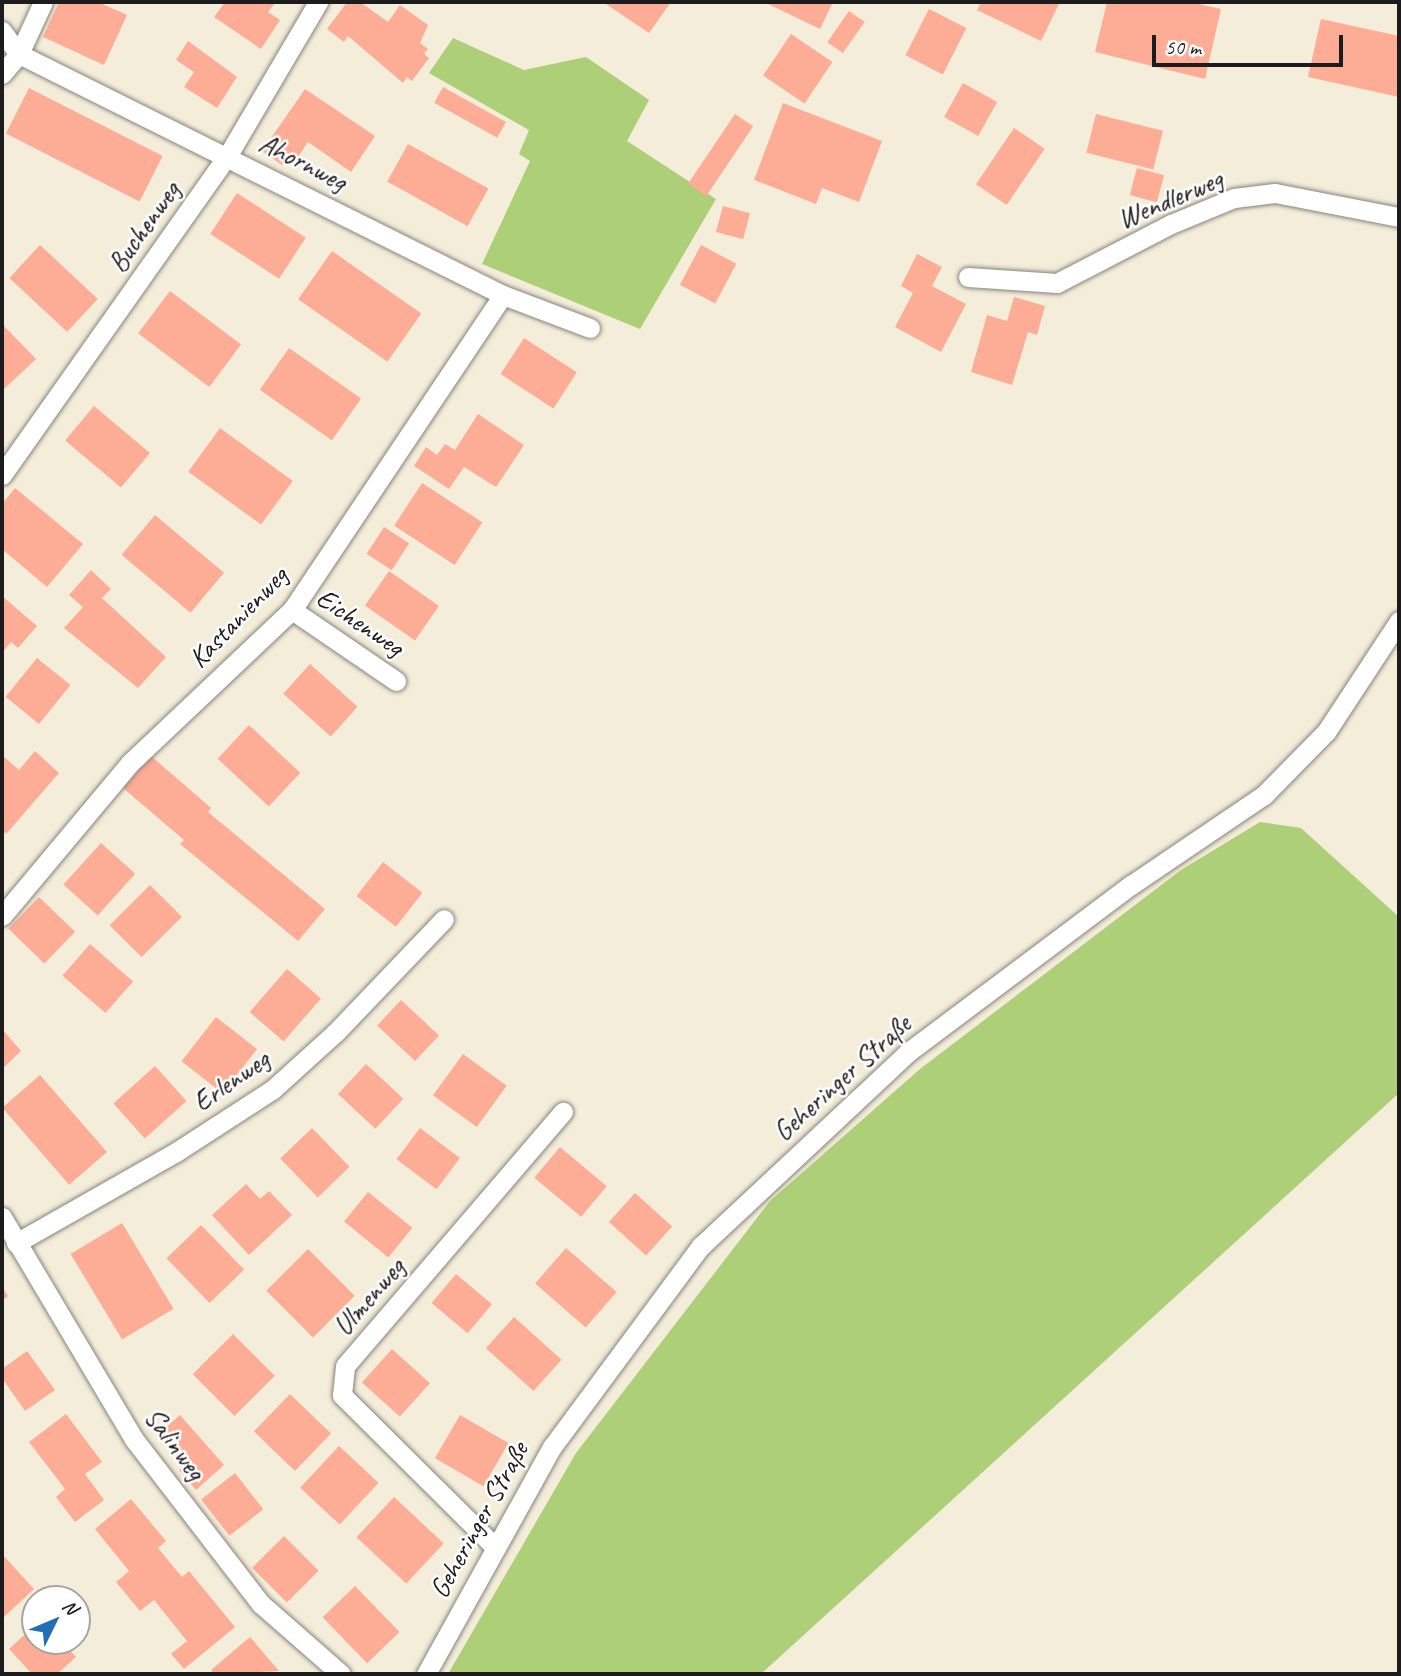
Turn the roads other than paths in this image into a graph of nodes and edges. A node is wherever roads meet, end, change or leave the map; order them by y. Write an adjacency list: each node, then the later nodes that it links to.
1 (43, 2): 4 (street)
2 (317, 2): 6 (street, Buchenweg)
3 (2, 31): 4 (street, Ahornweg)
4 (19, 54): 5 (street); 6 (street, Ahornweg)
5 (2, 74)
6 (228, 155): 9 (street, Ahornweg); 11 (street, Buchenweg)
7 (1399, 217): 8 (street, Wendlerweg)
8 (968, 278)
9 (503, 295): 10 (street, Ahornweg); 12 (street, Kastanienweg)
10 (590, 328)
11 (2, 475)
12 (292, 610): 14 (street, Eichenweg); 15 (street, Kastanienweg)
13 (1399, 621): 19 (street, Geheringer Straße)
14 (396, 681)
15 (2, 916)
16 (444, 919): 18 (street, Erlenweg)
17 (563, 1112): 19 (street, Ulmenweg)
18 (7, 1230): 20 (street, Salinweg)
19 (493, 1545): 21 (street, Geheringer Straße)
20 (341, 1674)
21 (426, 1674)

